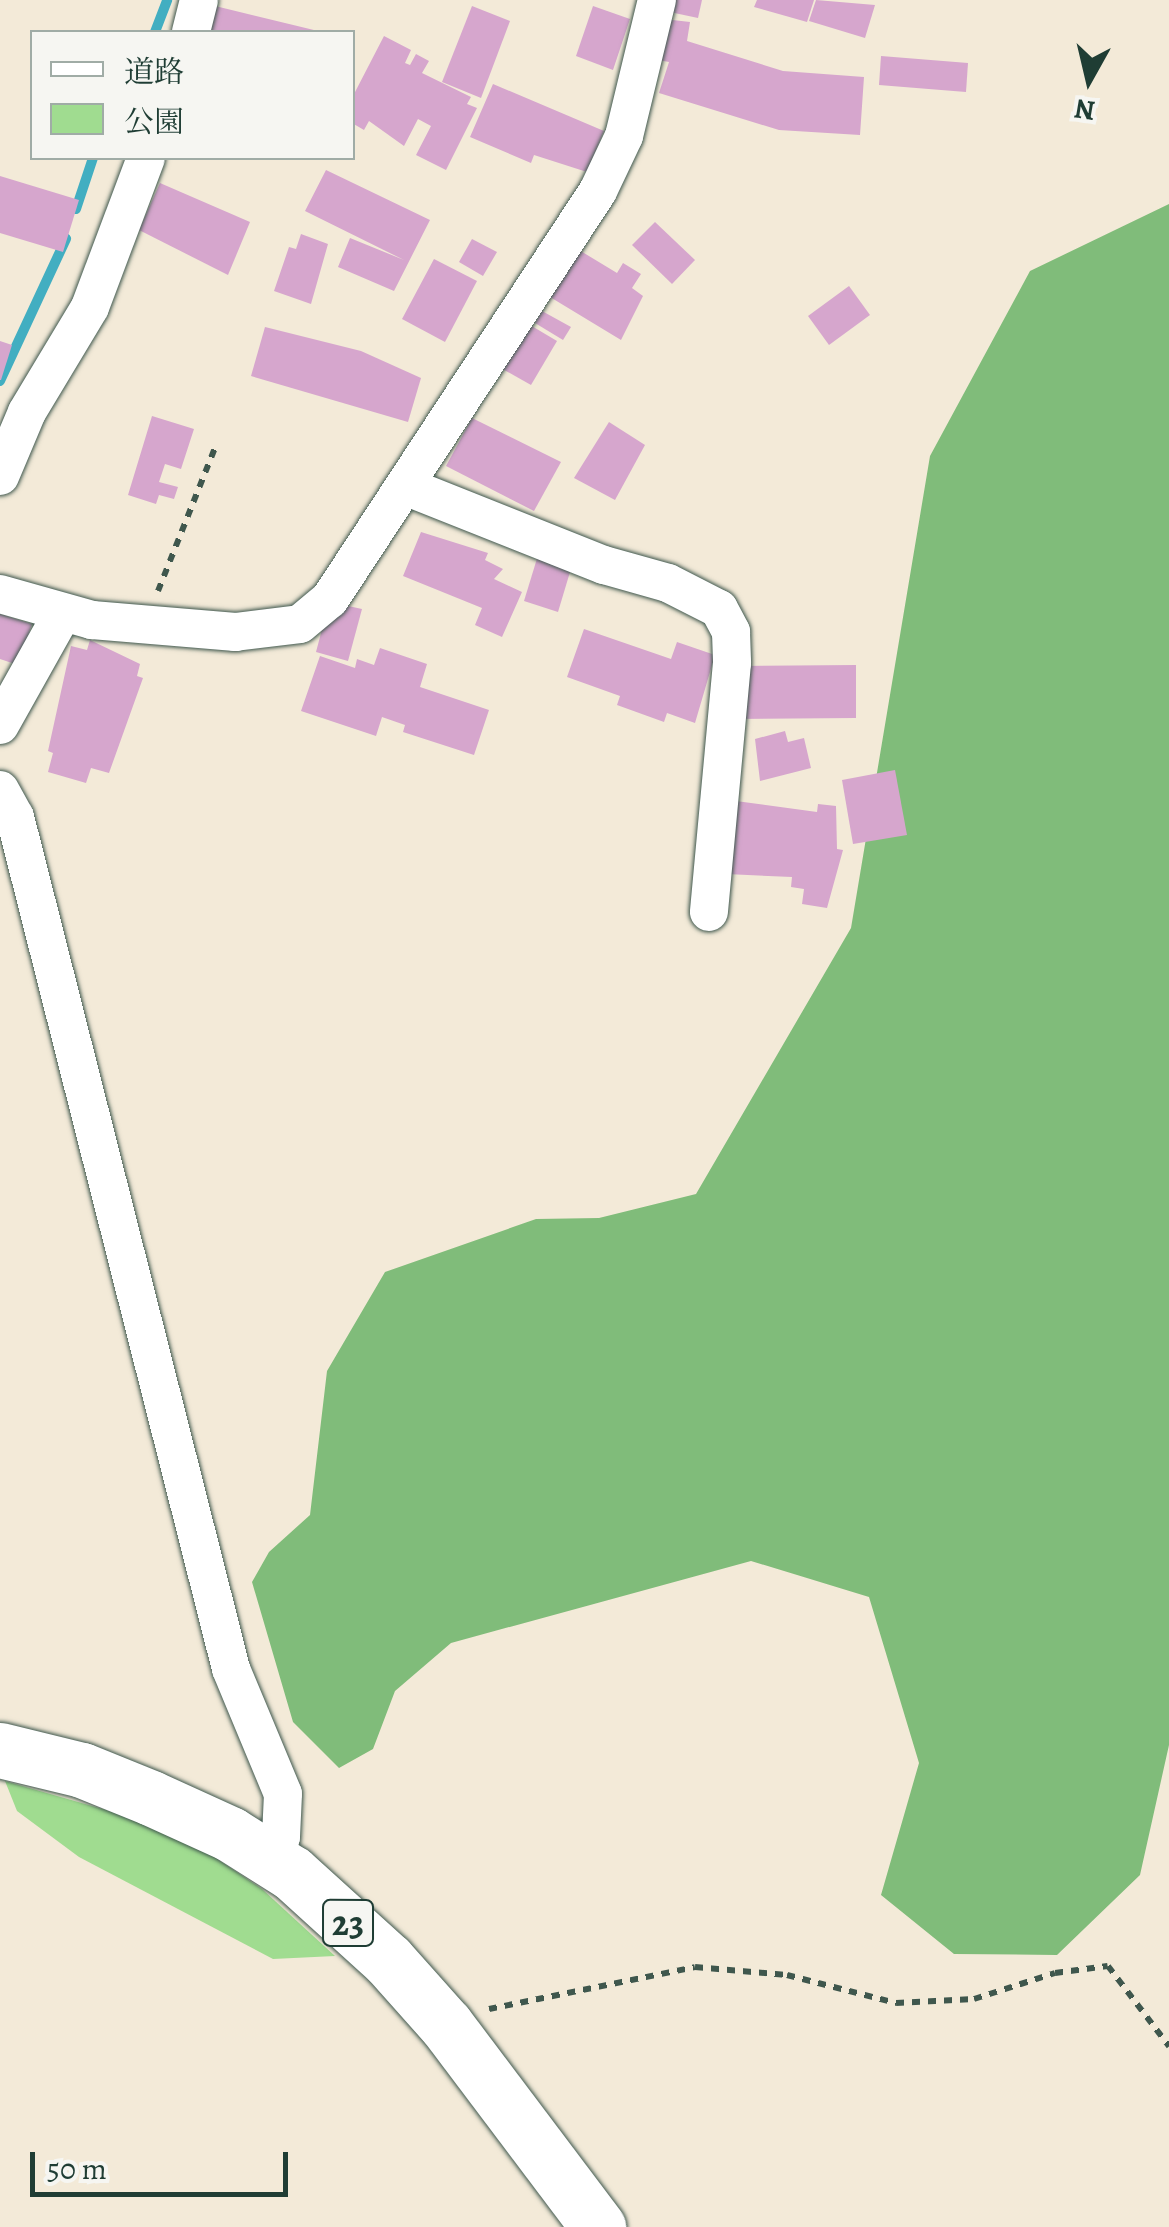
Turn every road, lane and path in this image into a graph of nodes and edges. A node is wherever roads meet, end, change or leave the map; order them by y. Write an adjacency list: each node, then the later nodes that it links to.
1 (199, 0): 3 (street)
2 (657, 0): 7 (street)
3 (191, 30)
4 (145, 160): 6 (street)
5 (216, 445): 10 (path)
6 (0, 476)
7 (405, 486): 10 (street); 13 (street)
8 (0, 594): 9 (street)
9 (62, 614): 10 (street); 11 (street)
10 (145, 625)
11 (0, 726)
12 (0, 790): 15 (street)
13 (709, 912)
14 (0, 1750): 15 (main road, 23)
15 (271, 1860): 16 (main road, 23)
16 (446, 2024): 17 (path); 18 (main road, 23)
17 (1169, 2046)
18 (598, 2227)

